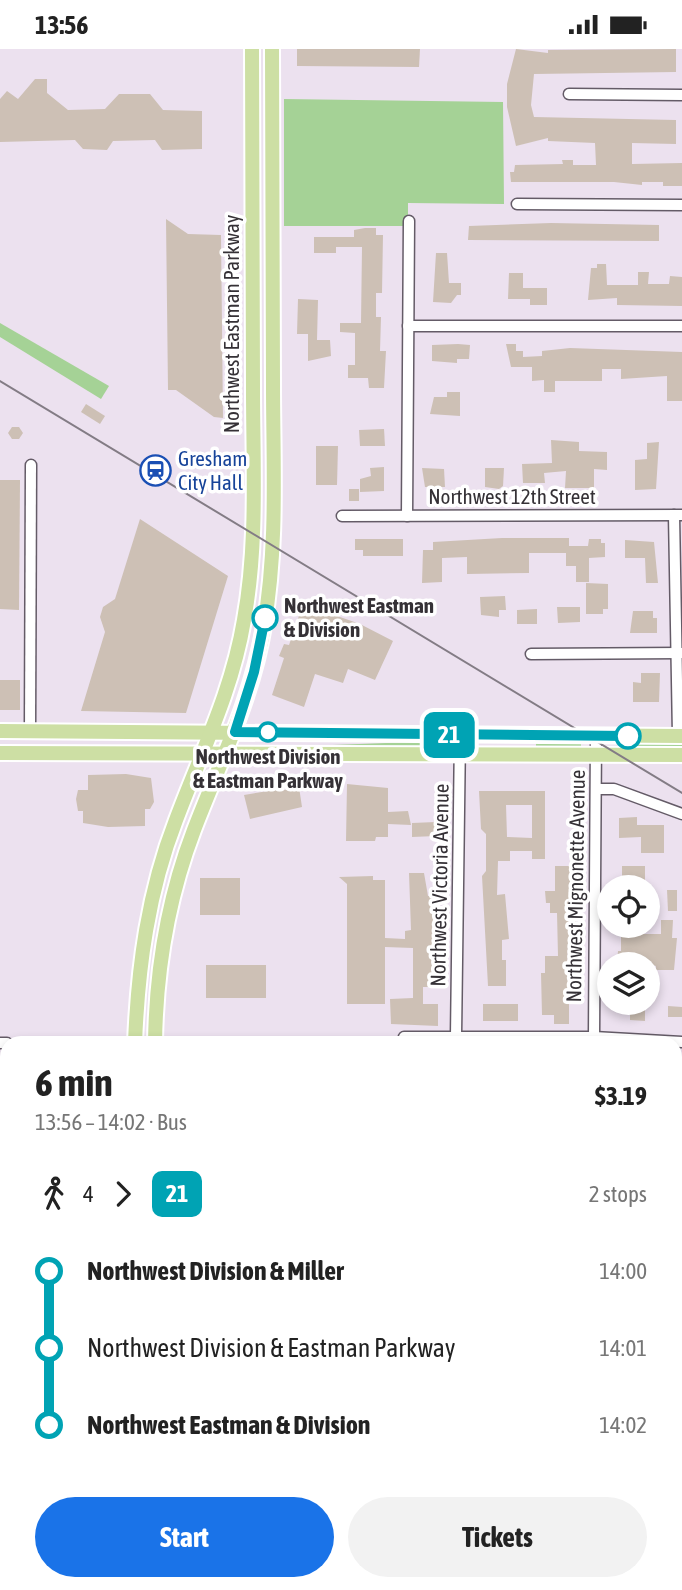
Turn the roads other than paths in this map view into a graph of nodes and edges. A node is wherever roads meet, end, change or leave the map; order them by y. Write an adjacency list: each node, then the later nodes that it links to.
1 (252, 49): 18 (main road, Northwest Eastman Parkway)
2 (272, 49): 19 (main road, Northwest Eastman Parkway)
3 (569, 94): 4 (street)
4 (682, 95)
5 (517, 204): 6 (street)
6 (682, 205)
7 (409, 221): 8 (street)
8 (408, 326): 9 (street); 13 (street)
9 (682, 326)
10 (31, 465): 17 (street)
11 (678, 515): 13 (street, Northwest 12th Street); 14 (street)
12 (342, 516): 13 (street, Northwest 12th Street)
13 (408, 516)
14 (680, 653): 15 (street); 22 (street)
15 (531, 654)
16 (0, 731): 17 (main road)
17 (30, 731): 18 (main road)
18 (213, 732): 19 (main road); 24 (main road, Northwest Eastman Parkway)
19 (235, 732): 20 (main road); 25 (main road, Northwest Eastman Parkway)
20 (460, 735): 21 (main road); 26 (street, Northwest Victoria Avenue)
21 (596, 735): 22 (main road); 27 (street, Northwest Mignonette Avenue)
22 (680, 736)
23 (0, 753): 24 (main road)
24 (205, 753): 25 (main road); 31 (main road, Northwest Eastman Parkway)
25 (227, 753): 26 (main road); 32 (main road, Northwest Eastman Parkway)
26 (461, 755): 27 (main road); 33 (street, Northwest Victoria Avenue)
27 (596, 755): 28 (main road); 29 (street, Northwest Mignonette Avenue)
28 (682, 755)
29 (597, 789): 30 (street); 34 (street, Northwest Mignonette Avenue)
30 (682, 814)
31 (135, 1036)
32 (156, 1036)
33 (456, 1036)
34 (594, 1036)

